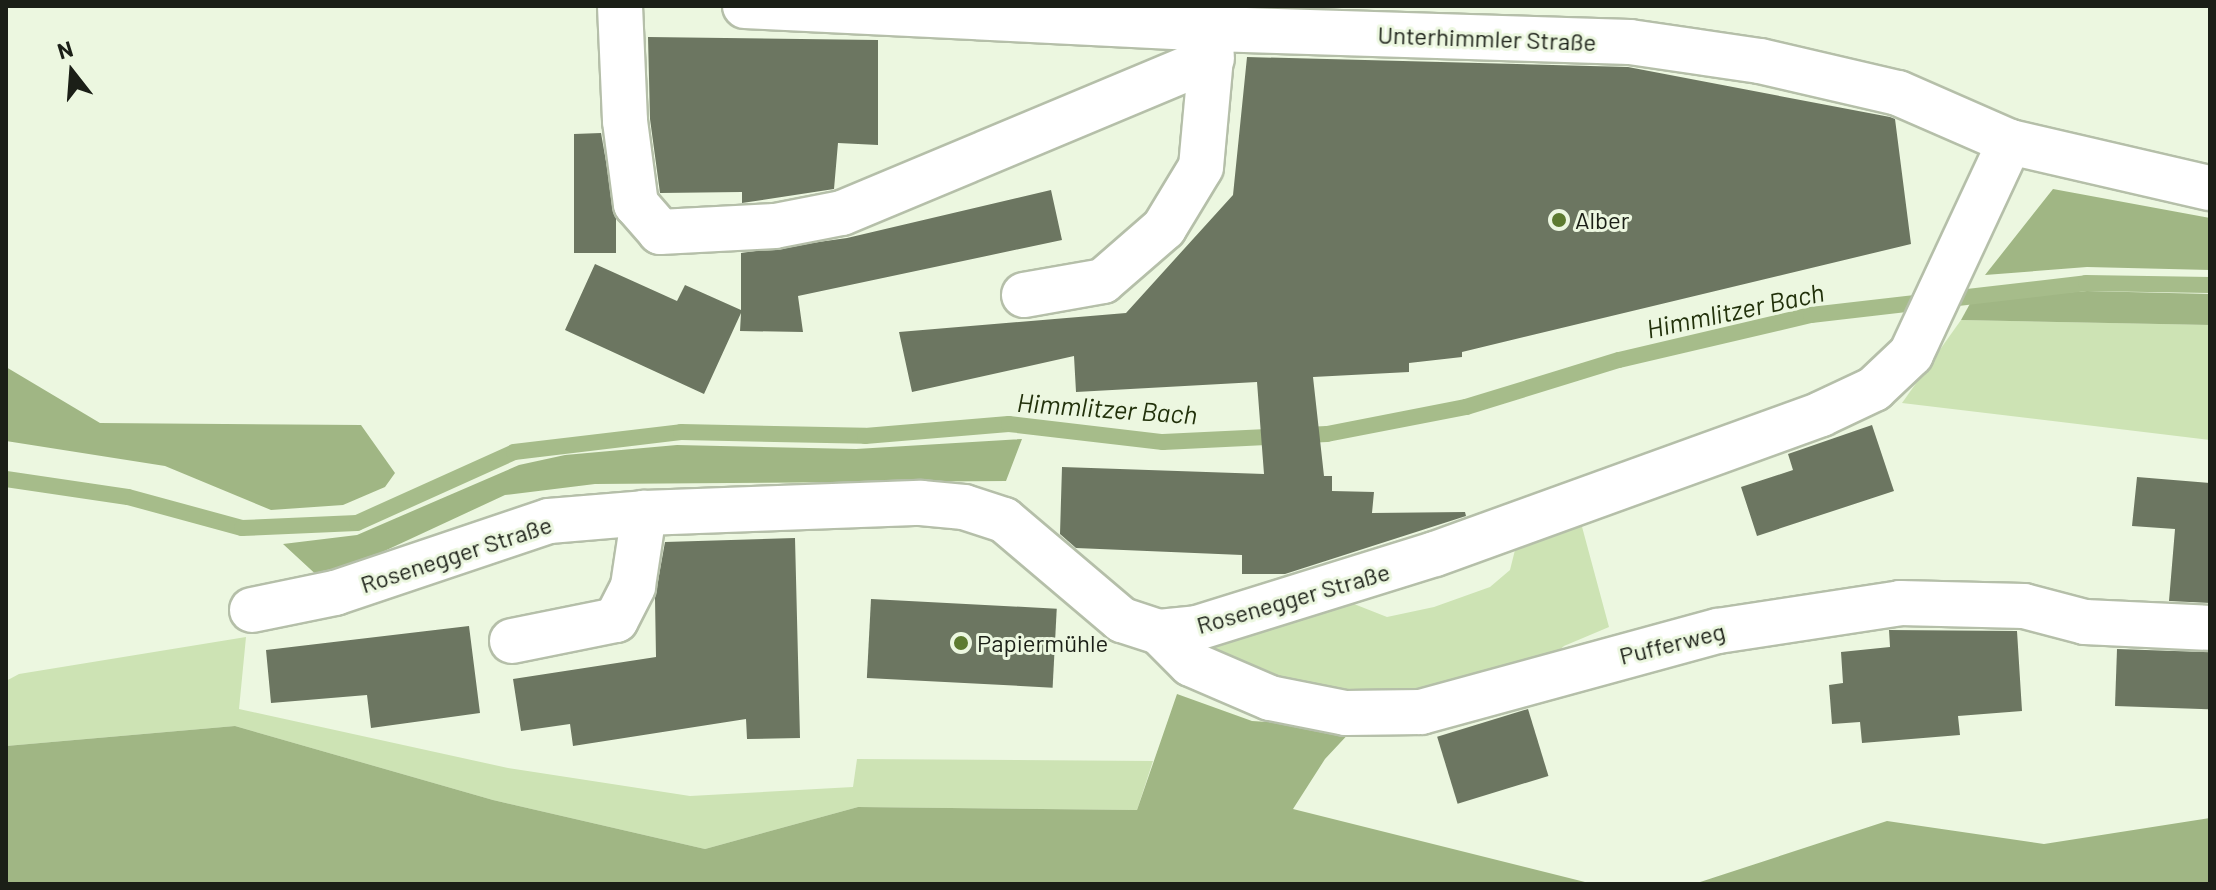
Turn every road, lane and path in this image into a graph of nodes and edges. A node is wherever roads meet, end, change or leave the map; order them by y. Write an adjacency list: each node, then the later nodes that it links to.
1 (620, 6): 3 (street)
2 (745, 6): 3 (street, Unterhimmler Straße)
3 (1212, 44): 4 (street, Unterhimmler Straße); 6 (street)
4 (2010, 142): 5 (street, Unterhimmler Straße); 10 (street, Rosenegger Straße)
5 (2210, 188)
6 (1024, 295)
7 (644, 513): 8 (street, Rosenegger Straße); 10 (street, Rosenegger Straße); 11 (street)
8 (252, 610)
9 (2210, 628): 10 (street, Pufferweg)
10 (1159, 632)
11 (512, 641)

